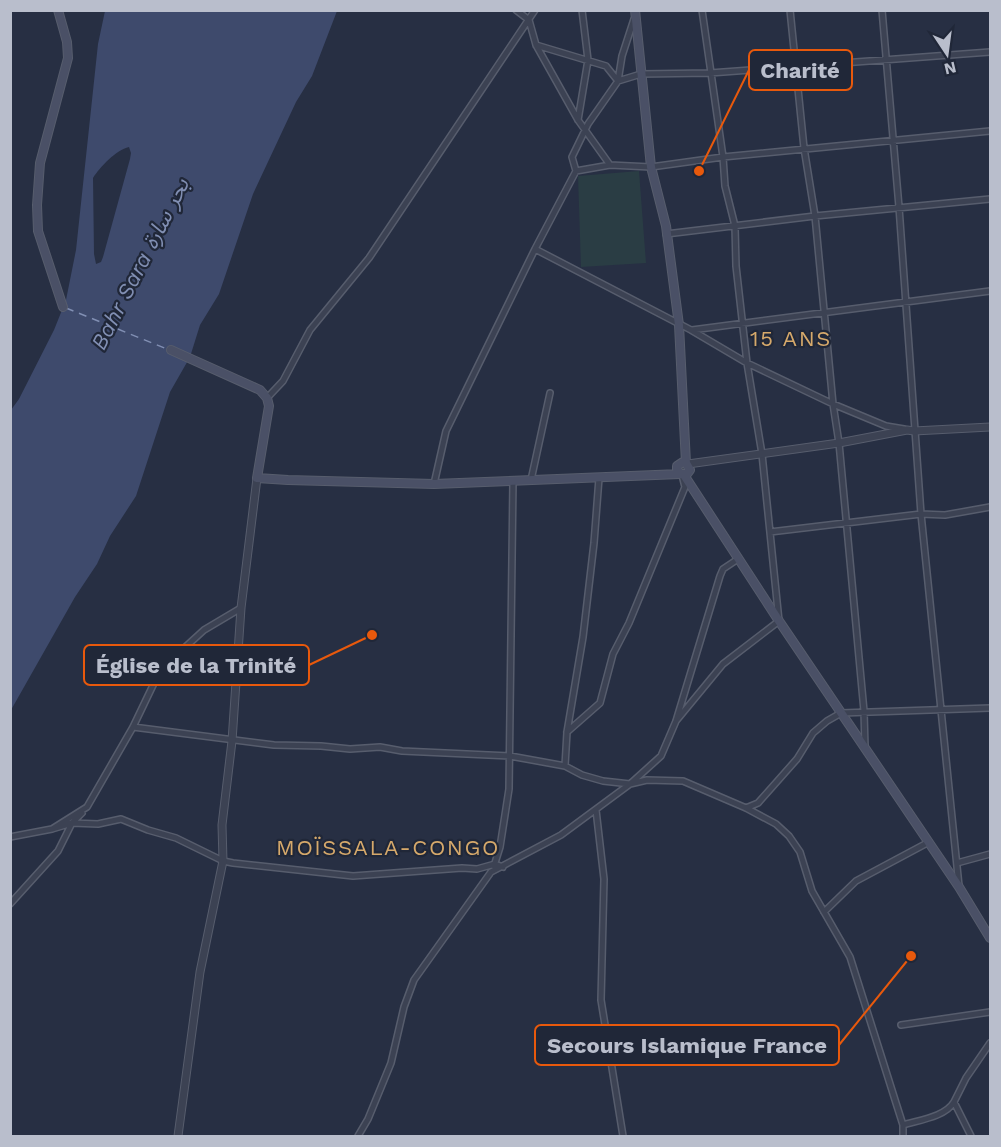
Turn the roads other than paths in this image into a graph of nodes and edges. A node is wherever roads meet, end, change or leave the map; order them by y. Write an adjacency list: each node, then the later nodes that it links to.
1 (58, 10): 35 (main road)
2 (516, 10): 9 (street)
3 (535, 10): 9 (street)
4 (582, 10): 13 (street)
5 (702, 10): 15 (street)
6 (790, 10): 14 (street)
7 (882, 10): 12 (street)
8 (636, 13): 16 (main road); 17 (street)
9 (529, 20): 10 (street); 43 (street)
10 (536, 45): 13 (street); 18 (street)
11 (990, 52): 12 (street)
12 (886, 58): 14 (street); 21 (street)
13 (588, 60): 17 (street); 18 (street)
14 (796, 65): 15 (street); 22 (street)
15 (710, 73): 16 (street); 23 (street)
16 (641, 74): 17 (street); 25 (main road)
17 (618, 81): 19 (street)
18 (578, 120): 19 (street)
19 (585, 131): 24 (street); 26 (street)
20 (990, 131): 21 (street)
21 (893, 140): 22 (street); 28 (street)
22 (804, 148): 23 (street); 29 (street)
23 (723, 156): 25 (street); 30 (street)
24 (610, 165): 25 (street); 26 (street)
25 (651, 166): 31 (main road)
26 (576, 171): 32 (street)
27 (990, 199): 28 (street)
28 (900, 207): 29 (street); 34 (street)
29 (815, 216): 30 (street); 36 (street)
30 (735, 226): 31 (street); 37 (street)
31 (666, 234): 38 (main road)
32 (535, 249): 38 (street); 55 (street)
33 (990, 291): 34 (street)
34 (906, 302): 36 (street); 46 (street)
35 (63, 307)
36 (823, 311): 37 (street); 44 (street)
37 (744, 324): 39 (street); 41 (street)
38 (679, 325): 39 (street); 49 (main road)
39 (691, 330): 41 (street)
40 (171, 350): 43 (main road)
41 (747, 363): 44 (street); 48 (street)
42 (550, 393): 53 (street)
43 (267, 398): 51 (main road)
44 (833, 404): 46 (street); 47 (street)
45 (990, 427): 46 (street)
46 (911, 431): 47 (street); 57 (street)
47 (839, 443): 48 (street); 58 (street)
48 (762, 454): 49 (street); 59 (street)
49 (687, 464): 50 (main road)
50 (682, 475): 52 (main road); 60 (main road); 69 (street)
51 (257, 478): 55 (main road); 61 (street)
52 (599, 478): 53 (main road); 69 (street)
53 (531, 480): 54 (main road)
54 (513, 481): 55 (main road); 72 (street)
55 (434, 484)
56 (990, 507): 57 (street)
57 (921, 514): 58 (street); 64 (street)
58 (845, 523): 59 (street); 65 (street)
59 (770, 532): 62 (street)
60 (738, 559): 62 (main road); 67 (street)
61 (241, 608): 68 (street); 70 (street)
62 (779, 621): 66 (main road); 67 (street)
63 (990, 708): 64 (street)
64 (940, 709): 65 (street); 84 (street)
65 (864, 711): 66 (street); 71 (street)
66 (841, 713): 71 (main road); 76 (street)
67 (676, 721): 74 (street)
68 (133, 727): 70 (street); 75 (street)
69 (567, 732): 73 (street)
70 (232, 741): 72 (street); 83 (street)
71 (866, 748): 81 (main road)
72 (510, 756): 73 (street); 85 (street)
73 (565, 766): 74 (street)
74 (630, 784): 76 (street); 77 (street)
75 (87, 807): 78 (street); 79 (street)
76 (746, 808): 90 (street)
77 (596, 810): 86 (street); 99 (street)
78 (72, 823): 79 (street); 83 (street); 89 (street)
79 (52, 829): 80 (street)
80 (10, 837)
81 (929, 842): 88 (main road); 90 (street)
82 (990, 854): 84 (street)
83 (223, 861): 85 (street); 97 (street)
84 (957, 863): 88 (street)
85 (495, 864): 86 (street); 87 (street)
86 (503, 867): 87 (street)
87 (491, 872): 98 (street)
88 (960, 887): 91 (main road)
89 (10, 904)
90 (824, 912): 96 (street)
91 (990, 938)
92 (990, 1012): 93 (street)
93 (901, 1025)
94 (990, 1043): 95 (street)
95 (954, 1102): 96 (street); 101 (street)
96 (903, 1125): 100 (street)
97 (178, 1137)
98 (358, 1137)
99 (623, 1137)
100 (903, 1137)
101 (971, 1137)

